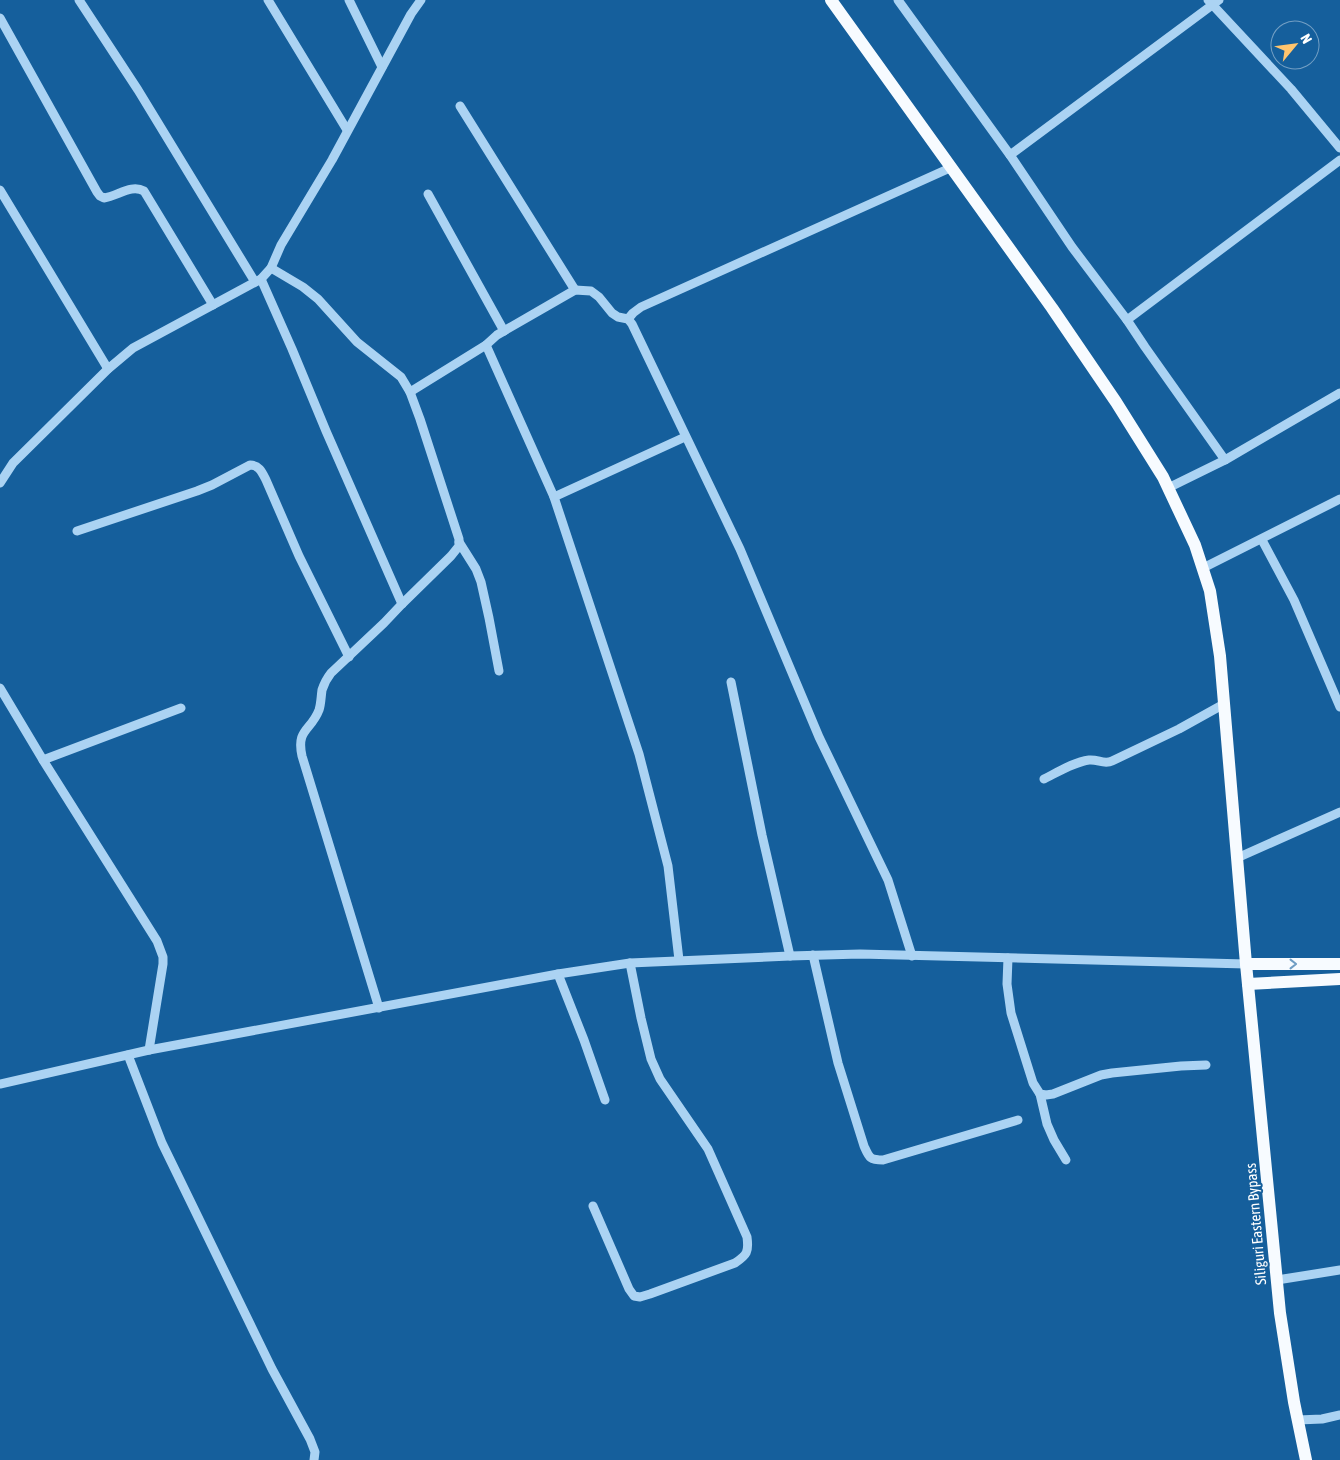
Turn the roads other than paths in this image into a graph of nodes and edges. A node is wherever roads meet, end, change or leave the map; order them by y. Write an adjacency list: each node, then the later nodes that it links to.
1 (79, 0): 19 (street)
2 (268, 0): 11 (street)
3 (349, 0): 9 (street)
4 (421, 0): 9 (street)
5 (831, 0): 15 (main road, Siliguri Eastern Bypass)
6 (898, 0): 13 (street)
7 (1213, 2): 12 (street); 13 (street)
8 (0, 18): 21 (street)
9 (382, 67): 11 (street)
10 (460, 106): 20 (street)
11 (348, 130): 18 (street)
12 (1340, 148)
13 (1010, 155): 23 (street)
14 (1340, 160): 23 (street)
15 (950, 168): 22 (street); 32 (main road, Siliguri Eastern Bypass)
16 (0, 190): 26 (street)
17 (428, 194): 24 (street)
18 (271, 268): 19 (street); 27 (street)
19 (258, 280): 21 (street); 39 (street)
20 (575, 290): 22 (street); 24 (street)
21 (213, 304): 26 (street)
22 (628, 320): 29 (street)
23 (1127, 320): 30 (street)
24 (504, 330): 25 (street)
25 (486, 345): 27 (street); 33 (street)
26 (108, 370): 31 (street)
27 (410, 392): 37 (street)
28 (1340, 394): 30 (street)
29 (685, 437): 33 (street); 53 (street)
30 (1225, 460): 32 (street)
31 (0, 483)
32 (1168, 488): 38 (main road, Siliguri Eastern Bypass)
33 (554, 497): 55 (street)
34 (1340, 499): 36 (street)
35 (77, 531): 40 (street)
36 (1262, 540): 38 (street); 45 (street)
37 (459, 542): 39 (street); 41 (street)
38 (1203, 568): 44 (main road, Siliguri Eastern Bypass)
39 (402, 604): 40 (street)
40 (349, 657): 62 (street)
41 (499, 671)
42 (731, 682): 52 (street)
43 (0, 688): 47 (street)
44 (1224, 704): 48 (street); 50 (main road, Siliguri Eastern Bypass)
45 (1340, 707)
46 (181, 708): 47 (street)
47 (43, 760): 63 (street)
48 (1044, 779)
49 (1340, 812): 50 (street)
50 (1237, 858): 57 (main road, Siliguri Eastern Bypass)
51 (813, 955): 52 (street); 53 (street); 69 (street)
52 (790, 956): 55 (street)
53 (912, 956): 54 (street)
54 (1008, 958): 57 (street); 67 (street)
55 (679, 960): 56 (street)
56 (630, 963): 59 (street); 71 (street)
57 (1246, 964): 58 (main road, one-way to 58); 61 (main road, Siliguri Eastern Bypass)
58 (1340, 964)
59 (558, 974): 62 (street); 68 (street)
60 (1340, 979): 61 (main road)
61 (1248, 984): 73 (main road, Siliguri Eastern Bypass)
62 (379, 1008): 63 (street)
63 (149, 1050): 64 (street)
64 (128, 1055): 66 (street); 76 (street)
65 (1206, 1065): 67 (street)
66 (0, 1084)
67 (1040, 1094): 70 (street)
68 (605, 1100)
69 (1018, 1120)
70 (1066, 1160)
71 (593, 1206)
72 (1340, 1270): 73 (street)
73 (1277, 1280): 75 (main road, Siliguri Eastern Bypass)
74 (1340, 1415): 75 (street)
75 (1298, 1420): 77 (main road, Siliguri Eastern Bypass)
76 (314, 1460)
77 (1306, 1460)

